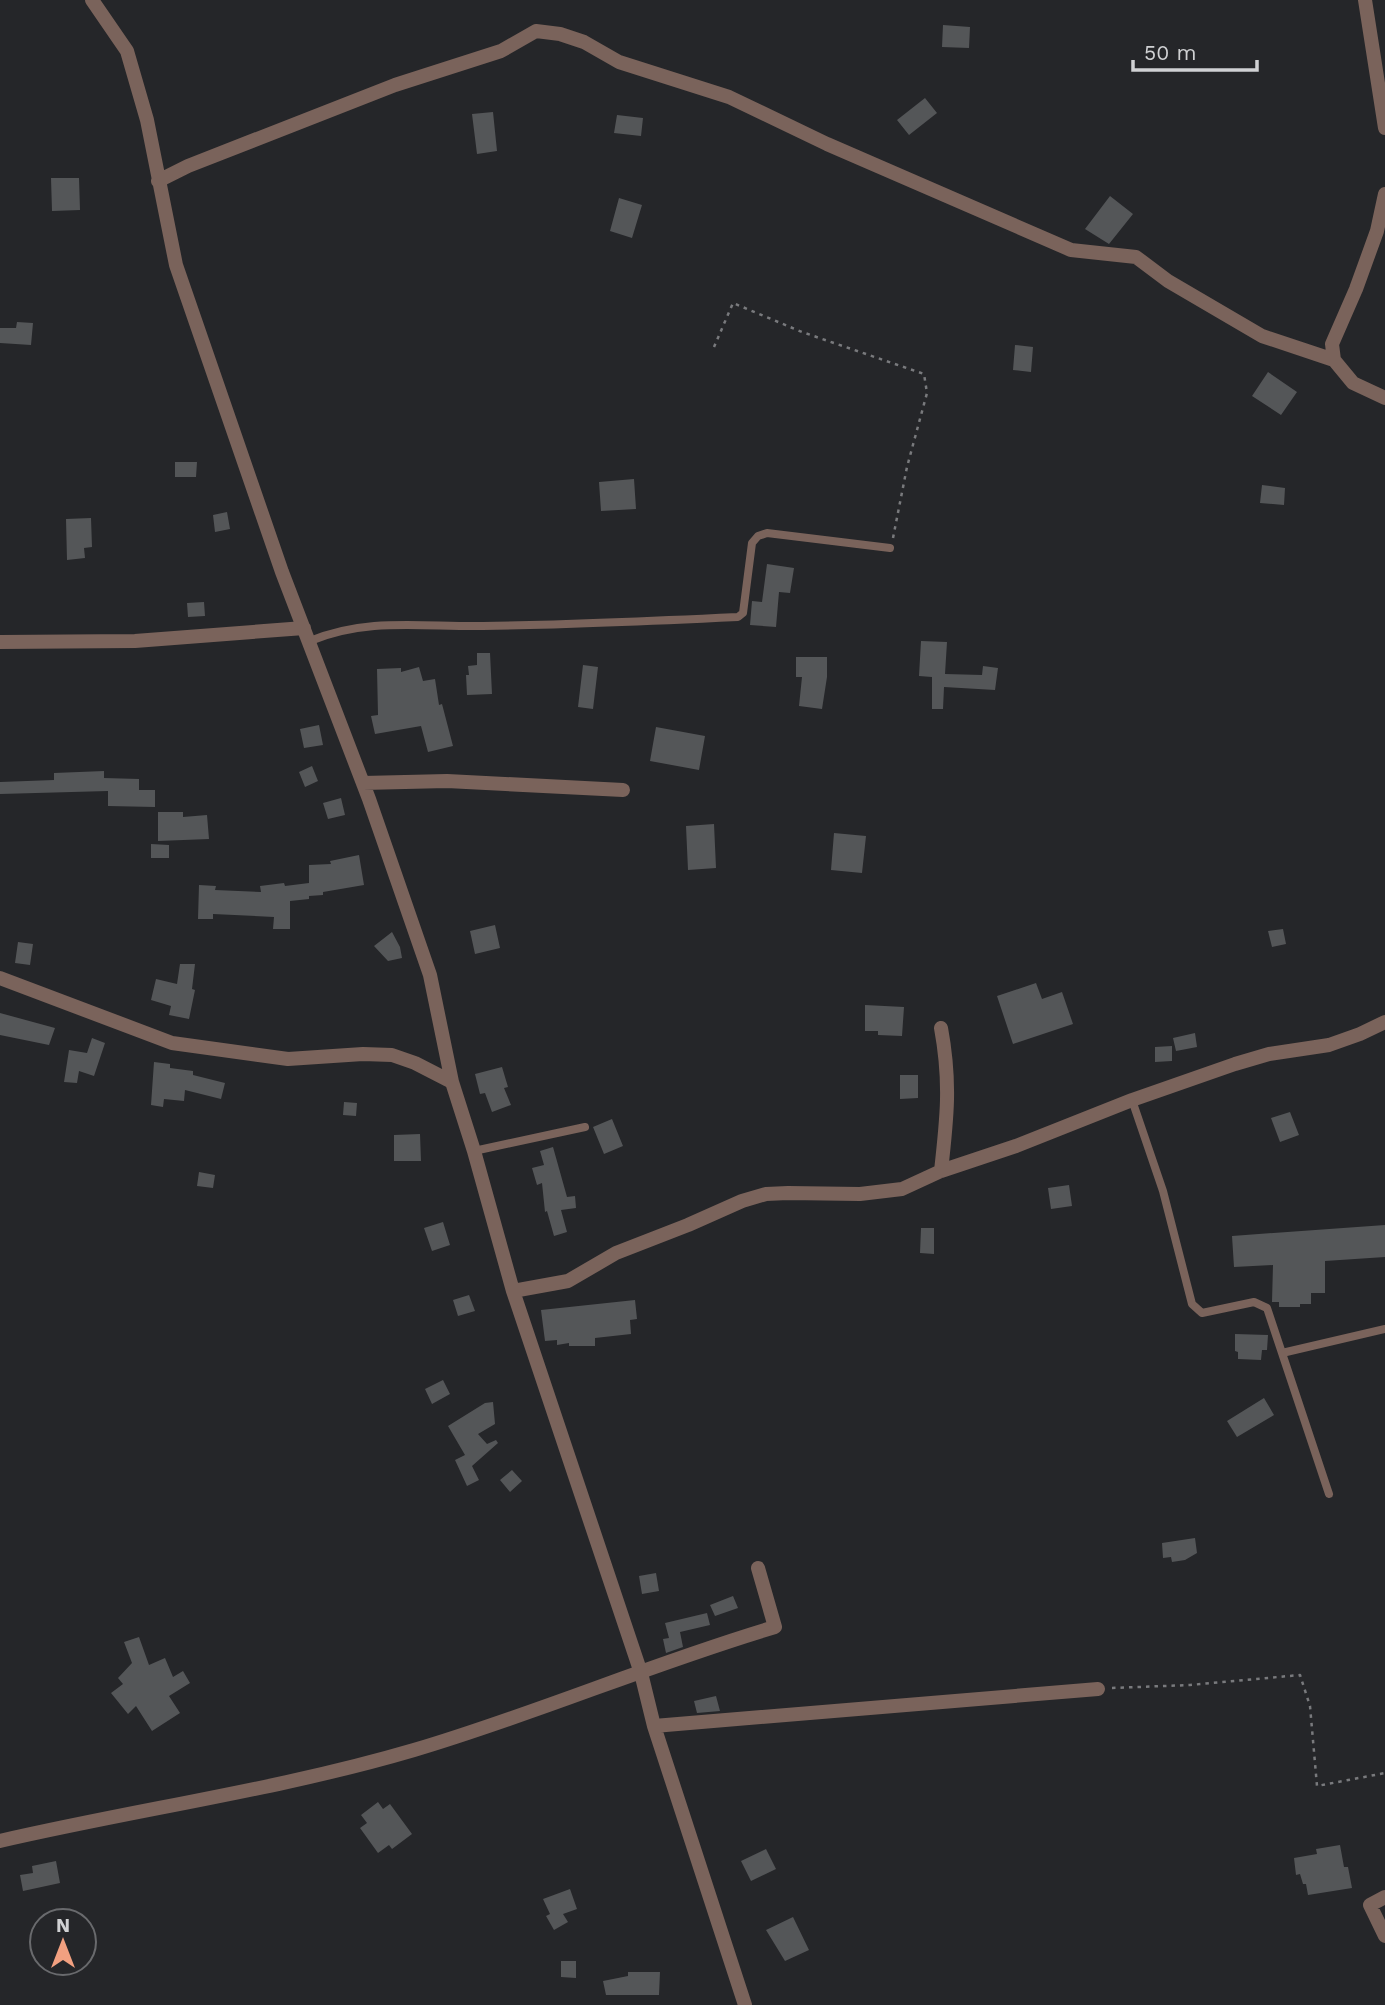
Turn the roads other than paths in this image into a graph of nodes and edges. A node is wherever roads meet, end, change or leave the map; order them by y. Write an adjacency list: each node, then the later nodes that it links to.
1 (92, 0): 4 (street)
2 (1364, 0): 3 (street)
3 (1385, 128)
4 (158, 181): 6 (street); 9 (street)
5 (1385, 194): 6 (street)
6 (1334, 360): 7 (street)
7 (1385, 398)
8 (890, 548): 9 (lane)
9 (307, 635): 10 (street); 11 (street)
10 (0, 642)
11 (363, 783): 12 (street); 16 (street)
12 (623, 790)
13 (0, 978): 16 (street)
14 (1385, 1023): 17 (street)
15 (941, 1028): 20 (street)
16 (452, 1082): 19 (street)
17 (1132, 1100): 20 (street); 23 (lane)
18 (584, 1127): 19 (lane)
19 (474, 1151): 21 (street)
20 (941, 1171): 21 (street)
21 (513, 1291): 26 (street)
22 (1385, 1329): 23 (lane)
23 (1282, 1353): 24 (lane)
24 (1329, 1494)
25 (758, 1568): 26 (street)
26 (641, 1673): 28 (street); 29 (street)
27 (1098, 1689): 28 (street)
28 (654, 1726): 32 (street)
29 (0, 1841)
30 (1385, 1897): 31 (street)
31 (1385, 1936)
32 (745, 2005)

